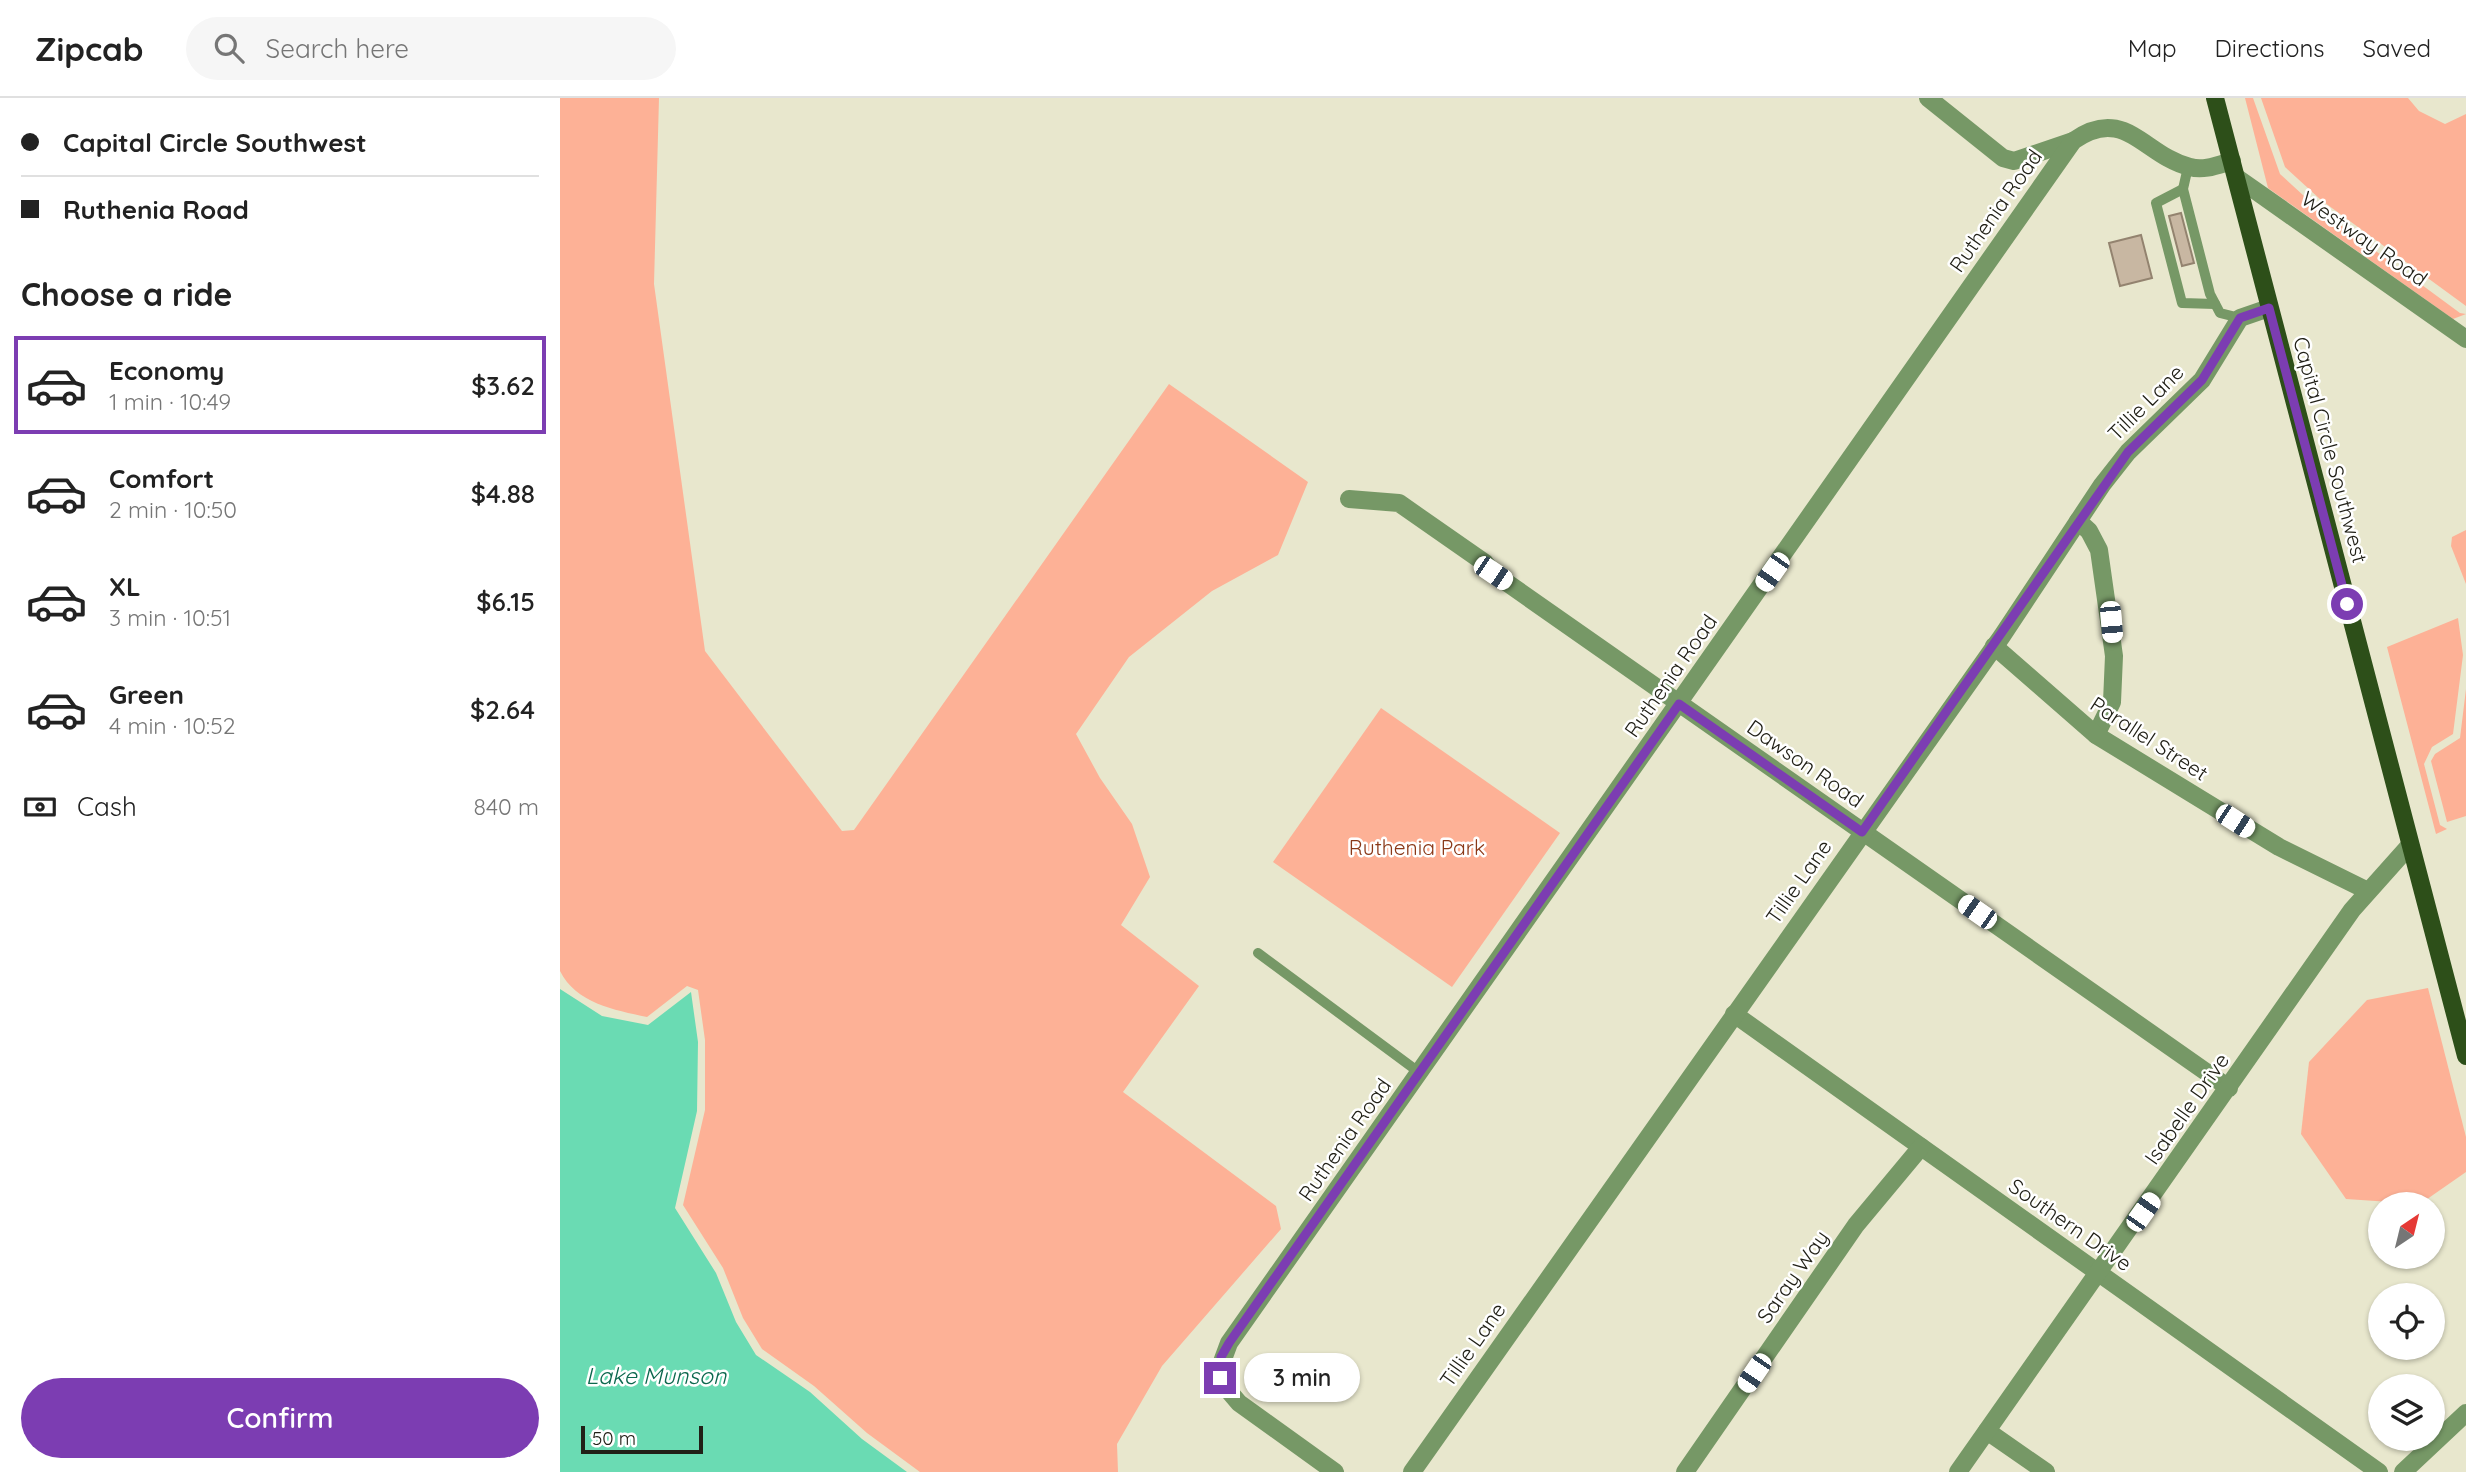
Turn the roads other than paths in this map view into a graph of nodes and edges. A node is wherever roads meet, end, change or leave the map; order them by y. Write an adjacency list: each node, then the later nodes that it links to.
1 (1928, 98): 3 (street)
2 (2215, 98): 5 (main road, Capital Circle Southwest)
3 (2073, 141): 4 (street, Ruthenia Road); 14 (street, Ruthenia Road)
4 (2188, 167): 5 (street); 6 (lane)
5 (2234, 169): 8 (main road, Capital Circle Southwest); 10 (street, Westway Road)
6 (2183, 189): 7 (lane); 7 (lane)
7 (2215, 304): 9 (lane)
8 (2269, 308): 9 (street); 17 (main road, Capital Circle Southwest)
9 (2240, 318): 12 (street, Tillie Lane)
10 (2466, 340)
11 (1349, 499): 14 (street, Dawson Road)
12 (2078, 521): 13 (street, Tillie Lane); 15 (street)
13 (1994, 646): 15 (street, Parallel Street); 16 (street, Tillie Lane)
14 (1679, 704): 16 (street, Dawson Road); 22 (street, Ruthenia Road)
15 (2096, 736): 18 (street, Parallel Street)
16 (1862, 832): 20 (street, Tillie Lane); 23 (street, Dawson Road)
17 (2410, 845): 18 (street, Isabelle Drive); 21 (main road, Capital Circle Southwest)
18 (2368, 891): 23 (street, Isabelle Drive)
19 (1258, 953): 22 (lane)
20 (1734, 1014): 24 (street, Southern Drive); 29 (street, Tillie Lane)
21 (2466, 1056)
22 (1420, 1073): 28 (street, Ruthenia Road)
23 (2229, 1088): 25 (street, Isabelle Drive)
24 (1921, 1147): 25 (street, Southern Drive); 30 (street, Saray Way)
25 (2099, 1273): 27 (street, Isabelle Drive); 33 (street, Southern Drive)
26 (2466, 1413): 34 (street)
27 (1987, 1432): 31 (street, Isabelle Drive); 32 (street)
28 (1335, 1472)
29 (1412, 1472)
30 (1685, 1472)
31 (1958, 1472)
32 (2046, 1472)
33 (2379, 1472)
34 (2403, 1472)

